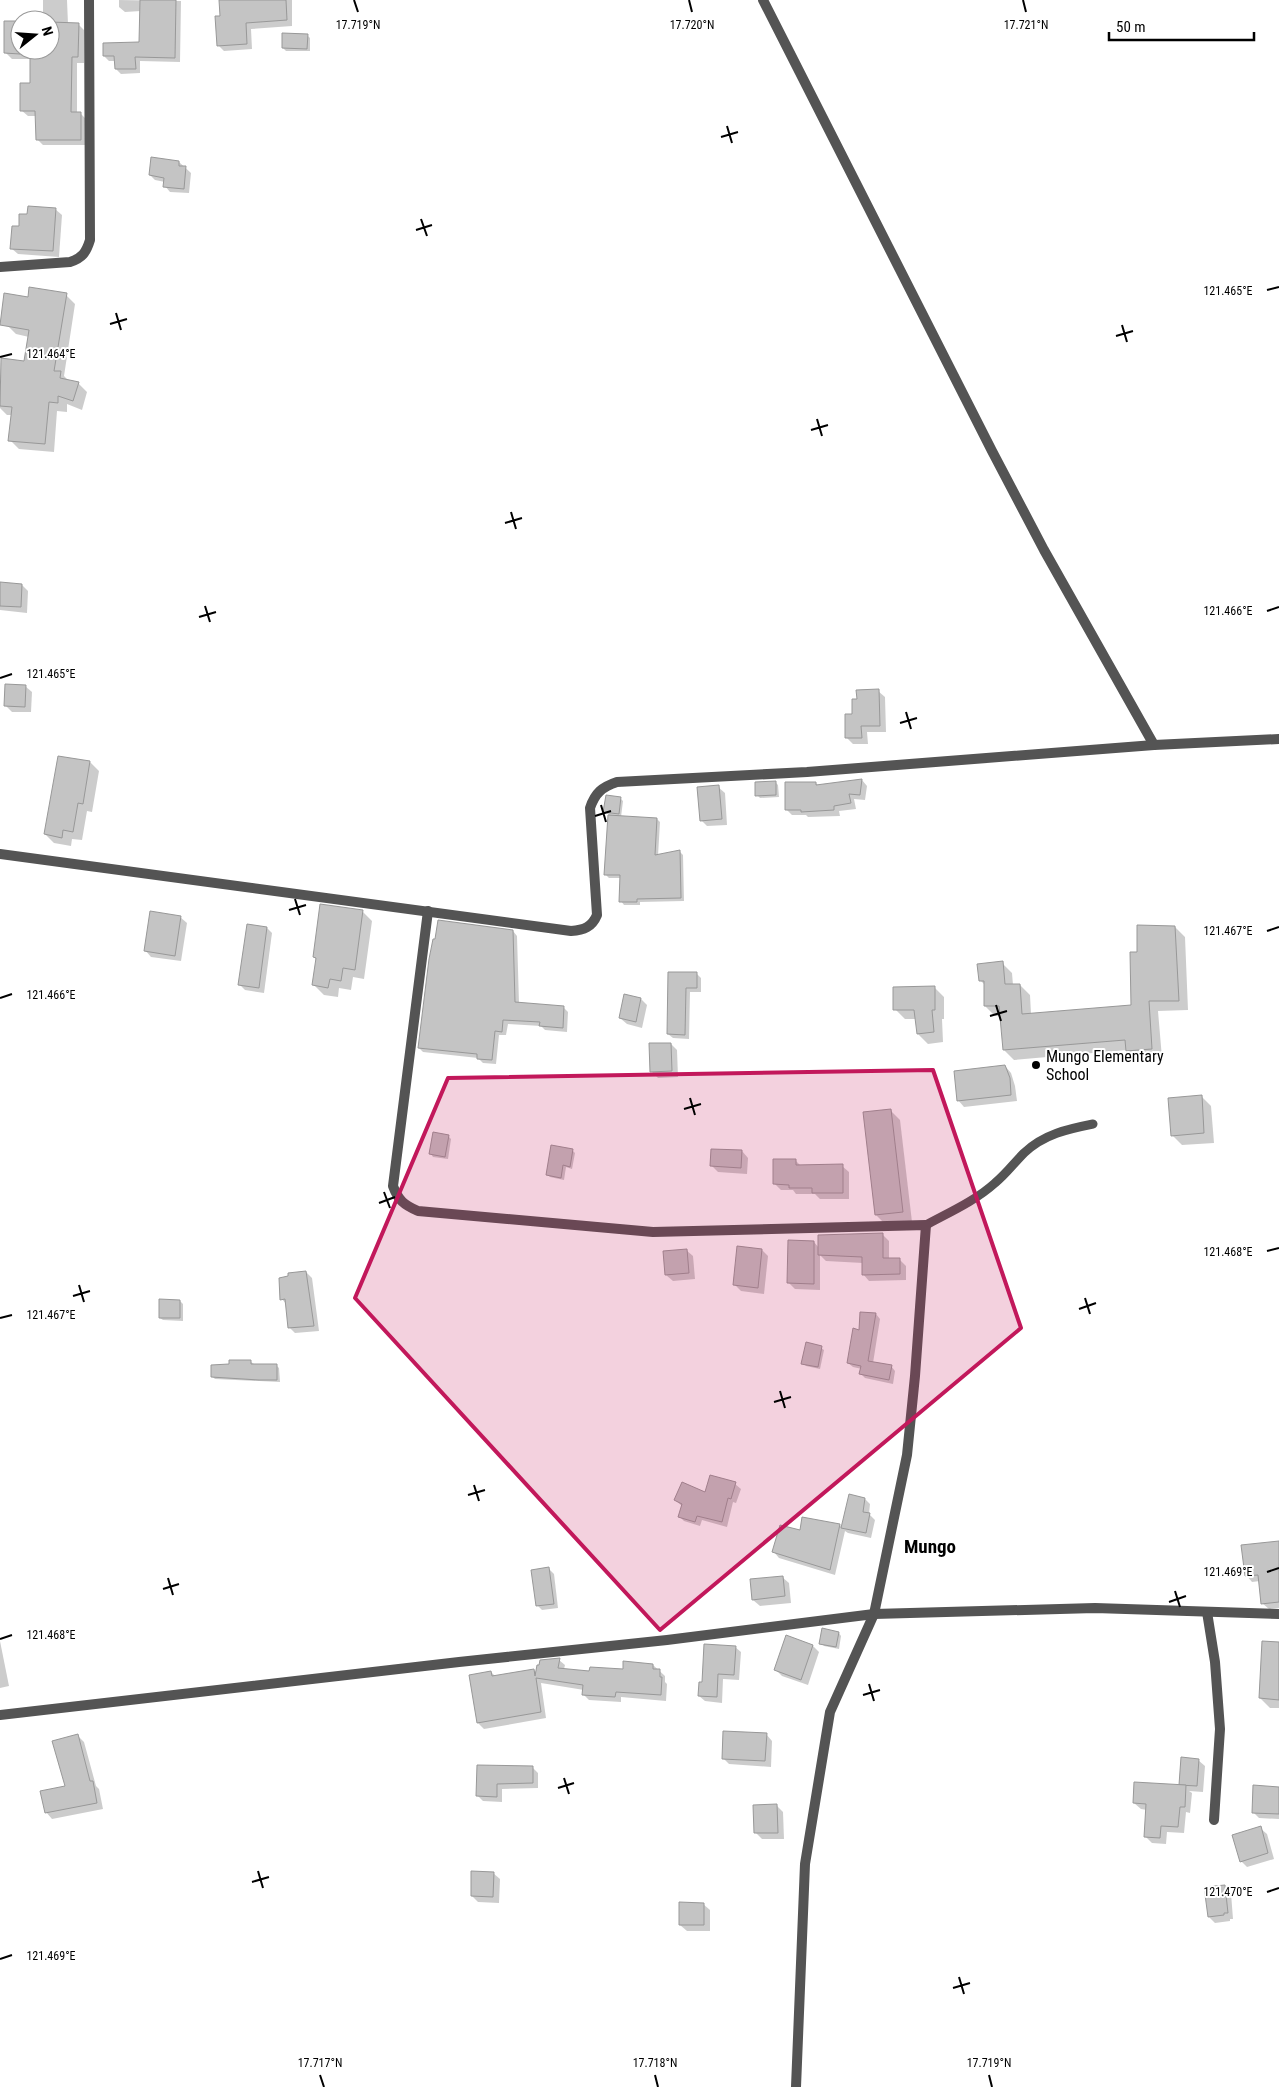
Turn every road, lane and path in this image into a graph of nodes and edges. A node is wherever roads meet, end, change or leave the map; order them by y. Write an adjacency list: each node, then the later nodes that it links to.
1 (89, 0): 3 (street)
2 (763, 0): 5 (street)
3 (0, 267)
4 (1279, 739): 5 (street)
5 (1154, 744): 7 (street)
6 (0, 854): 7 (street)
7 (428, 911): 9 (street)
8 (1093, 1124): 9 (lane)
9 (926, 1225): 11 (street)
10 (1207, 1612): 11 (street); 12 (street); 14 (street)
11 (874, 1614): 13 (street); 15 (street)
12 (1279, 1614)
13 (0, 1716)
14 (1214, 1820)
15 (796, 2087)

